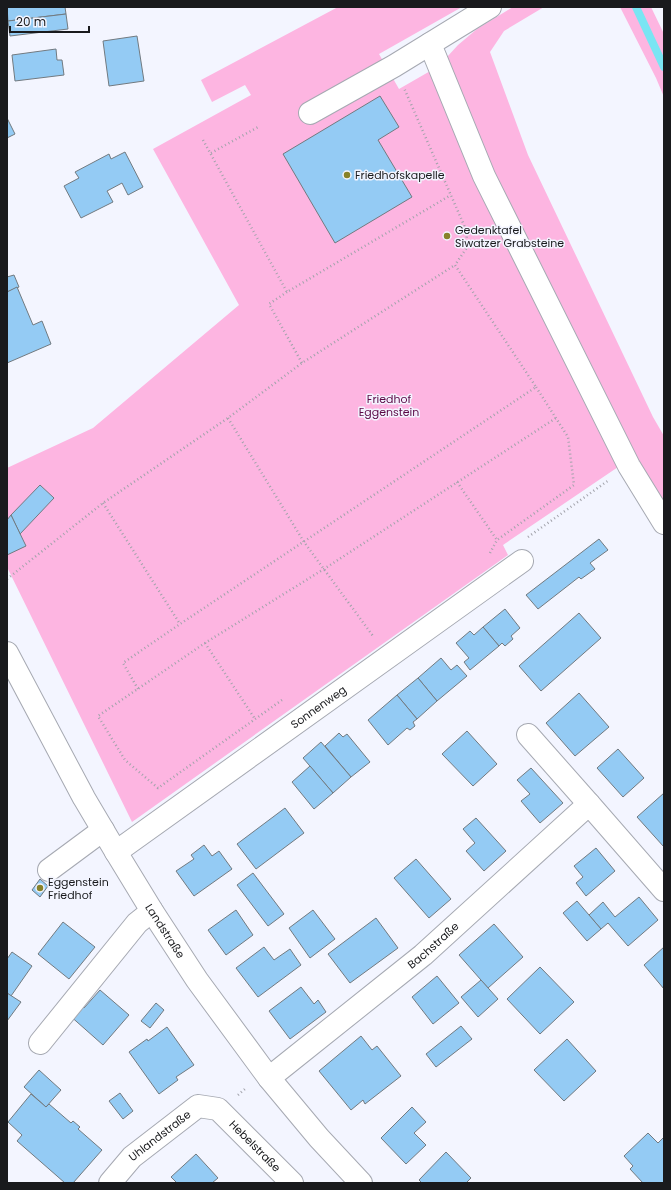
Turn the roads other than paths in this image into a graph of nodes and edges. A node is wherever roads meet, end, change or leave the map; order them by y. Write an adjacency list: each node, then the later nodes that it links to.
1 (490, 7): 2 (street)
2 (430, 44): 3 (street); 4 (street)
3 (310, 114)
4 (664, 523)
5 (522, 561): 10 (street, Sonnenweg)
6 (7, 653): 9 (street, Landstraße)
7 (528, 735): 8 (street)
8 (589, 804): 12 (street); 15 (street, Bachstraße)
9 (103, 830): 10 (street, Landstraße); 11 (street)
10 (116, 852): 13 (street, Landstraße)
11 (49, 870)
12 (664, 890)
13 (152, 911): 14 (street); 15 (street, Landstraße)
14 (40, 1043)
15 (269, 1078): 19 (street, Landstraße)
16 (218, 1109): 17 (street, Uhlandstraße); 18 (street, Hebelstraße)
17 (110, 1183)
18 (292, 1183)
19 (361, 1183)

